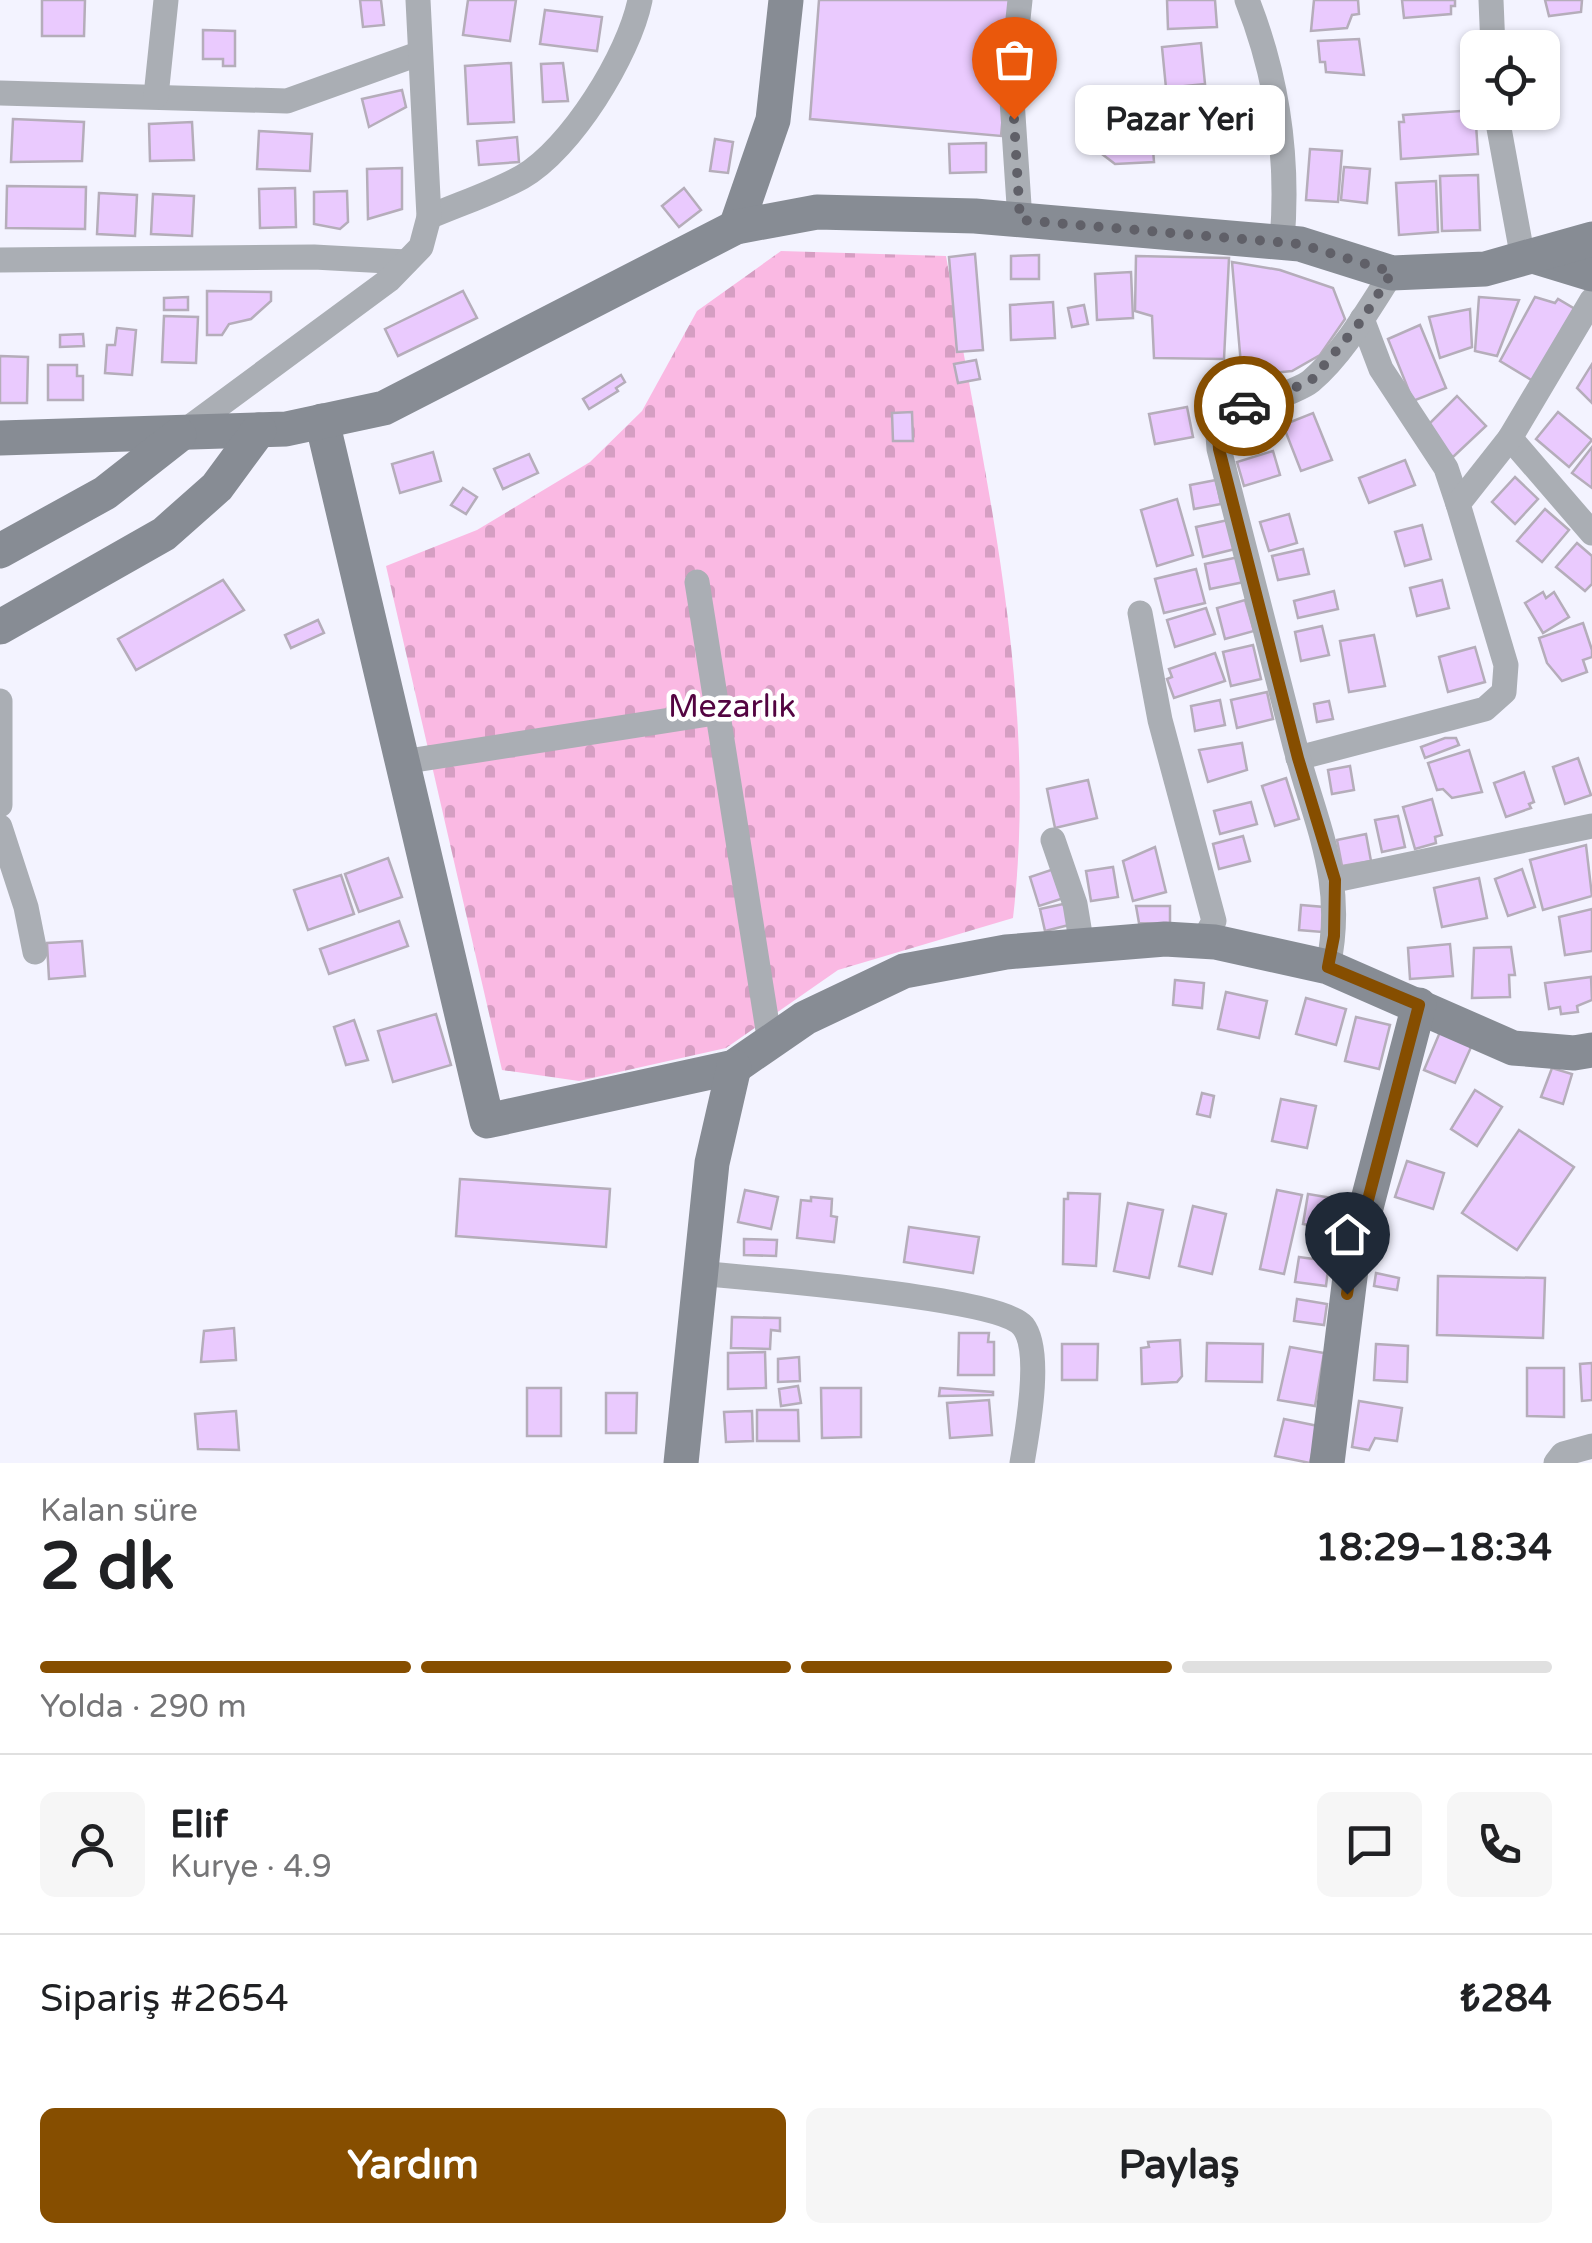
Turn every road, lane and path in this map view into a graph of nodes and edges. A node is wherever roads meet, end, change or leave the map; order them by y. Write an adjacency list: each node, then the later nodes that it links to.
1 (166, 0): 11 (street)
2 (418, 0): 9 (street)
3 (640, 0): 13 (street)
4 (786, 0): 15 (street)
5 (1020, 0): 14 (street)
6 (1246, 0): 17 (street)
7 (1491, 0): 8 (street)
8 (1492, 30)
9 (418, 54): 11 (street); 13 (street)
10 (0, 93): 11 (street)
11 (156, 96)
12 (1500, 130): 18 (street)
13 (429, 217): 20 (street)
14 (1020, 220): 15 (street); 17 (street)
15 (736, 227): 25 (street)
16 (1592, 239): 18 (street)
17 (1282, 242): 21 (street)
18 (1528, 257): 21 (street); 22 (street)
19 (0, 260): 20 (street)
20 (406, 262): 27 (street)
21 (1392, 272): 24 (street)
22 (1592, 274)
23 (1592, 300): 29 (street)
24 (1362, 320): 30 (street); 38 (street)
25 (322, 421): 26 (street); 39 (street)
26 (260, 430): 27 (street); 35 (street)
27 (179, 435): 28 (street); 32 (street)
28 (0, 438)
29 (1510, 438): 30 (street); 31 (street)
30 (1458, 504): 38 (street)
31 (1592, 533)
32 (0, 552)
33 (697, 582): 37 (street)
34 (1140, 613): 45 (street)
35 (0, 627)
36 (0, 701): 40 (street)
37 (715, 714): 39 (street); 50 (street)
38 (1298, 758): 44 (street)
39 (402, 762): 52 (street)
40 (0, 805)
41 (1592, 826): 44 (street)
42 (0, 827): 47 (street)
43 (1053, 840): 46 (street)
44 (1335, 880): 48 (street)
45 (1203, 942): 46 (street); 48 (street)
46 (1082, 946): 50 (street)
47 (35, 952)
48 (1328, 967): 49 (street)
49 (1419, 1005): 51 (street); 57 (street)
50 (770, 1043): 52 (street)
51 (1592, 1050)
52 (734, 1068): 53 (street)
53 (698, 1273): 55 (street); 56 (street)
54 (1592, 1446): 58 (street)
55 (681, 1463)
56 (1022, 1463)
57 (1328, 1463)
58 (1556, 1463)

